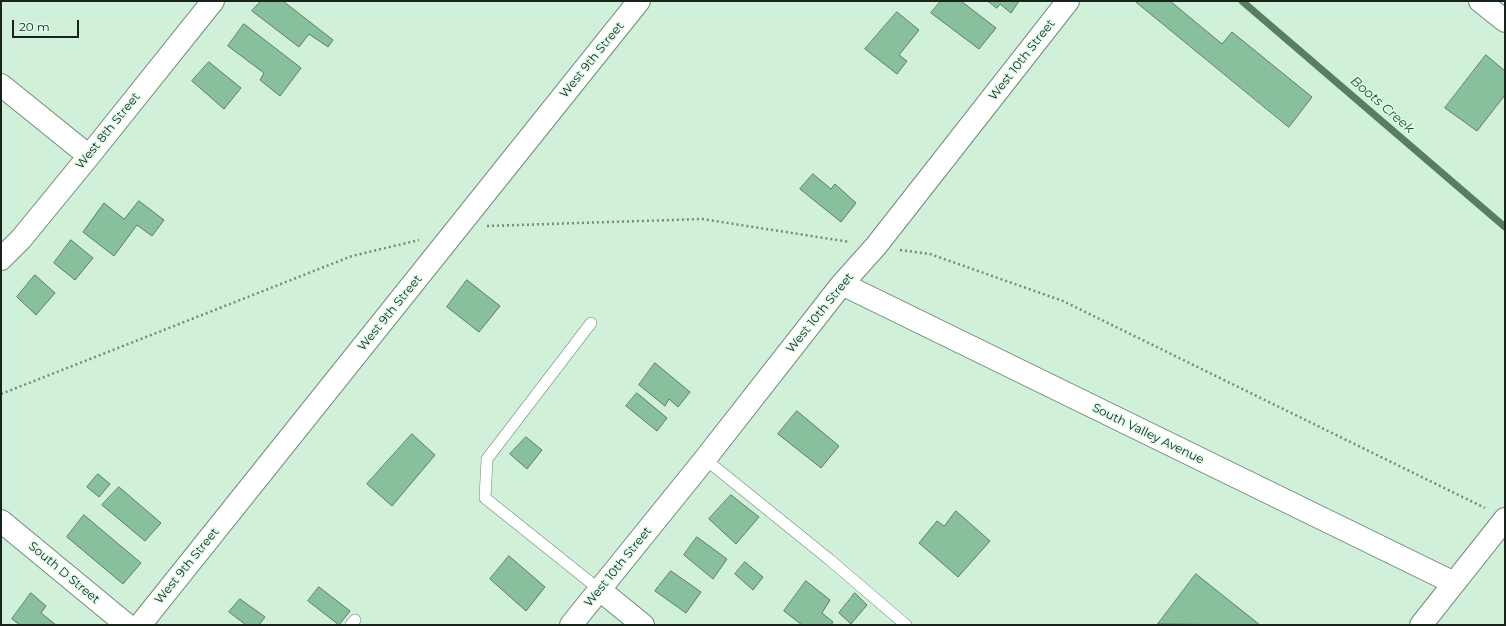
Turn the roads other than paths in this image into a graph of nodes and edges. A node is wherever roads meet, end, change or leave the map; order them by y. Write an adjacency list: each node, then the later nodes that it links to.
1 (213, 1): 7 (street, West 8th Street)
2 (639, 1): 17 (street, West 9th Street)
3 (1068, 1): 9 (street, West 10th Street)
4 (1486, 3): 5 (street)
5 (1505, 21)
6 (1, 85): 7 (street)
7 (89, 156): 8 (street, West 8th Street)
8 (1, 260)
9 (842, 284): 11 (street, West 10th Street); 14 (street, South Valley Avenue)
10 (590, 323): 15 (lane)
11 (705, 459): 15 (street, West 10th Street); 20 (lane)
12 (1498, 515): 14 (street)
13 (2, 525): 16 (street, South D Street)
14 (1454, 583): 21 (street)
15 (600, 590): 18 (street, West 10th Street); 19 (street)
16 (126, 625)
17 (140, 625)
18 (571, 625)
19 (643, 625)
20 (906, 625)
21 (1421, 625)

